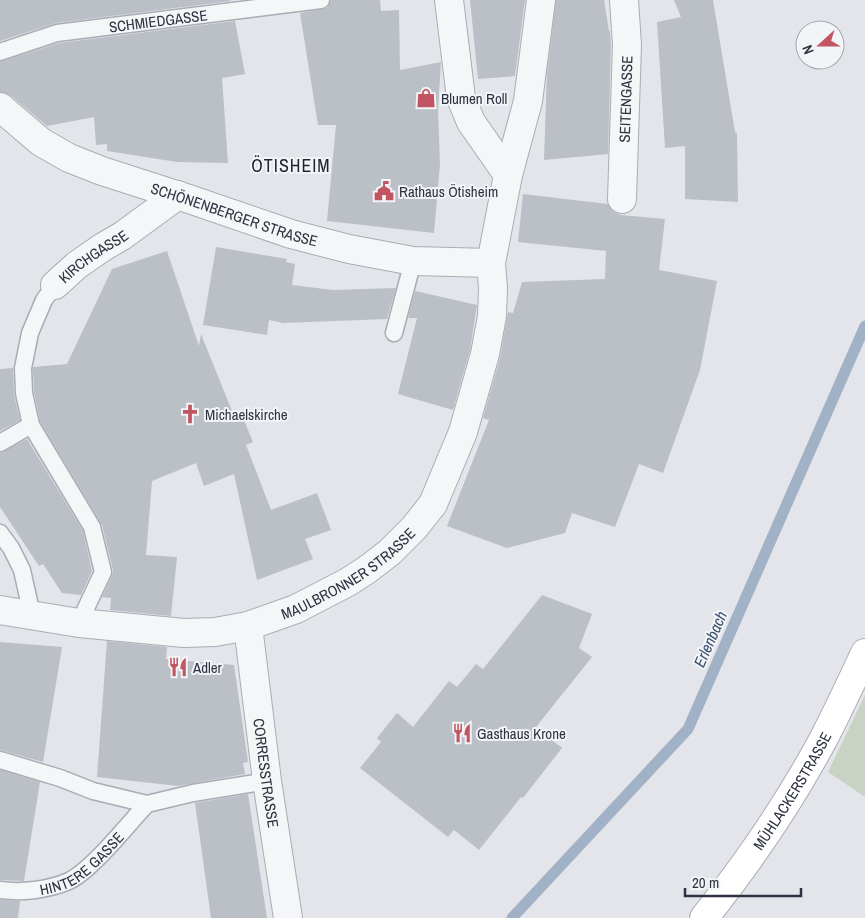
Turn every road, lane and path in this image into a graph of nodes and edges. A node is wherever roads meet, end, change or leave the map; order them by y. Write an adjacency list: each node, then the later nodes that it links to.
1 (321, 0): 5 (lane, SCHMIEDGASSE)
2 (449, 0): 7 (street)
3 (541, 0): 7 (street, MAULBRONNER STRASSE)
4 (624, 0): 9 (street, SEITENGASSE)
5 (0, 52)
6 (0, 107): 8 (street, SCHÖNENBERGER STRASSE)
7 (508, 175): 11 (street, MAULBRONNER STRASSE)
8 (178, 195): 10 (street, SCHÖNENBERGER STRASSE); 12 (street, KIRCHGASSE)
9 (622, 200)
10 (413, 261): 11 (street, SCHÖNENBERGER STRASSE); 13 (lane)
11 (490, 263): 20 (street, MAULBRONNER STRASSE)
12 (55, 285): 14 (lane, KIRCHGASSE)
13 (394, 333)
14 (31, 425): 15 (lane); 19 (lane, KIRCHGASSE)
15 (0, 443)
16 (0, 533): 18 (lane)
17 (0, 610): 18 (street, MAULBRONNER STRASSE)
18 (32, 615): 19 (street, MAULBRONNER STRASSE)
19 (79, 623): 20 (street, MAULBRONNER STRASSE)
20 (248, 626): 23 (street, CORRESSTRASSE)
21 (865, 653): 27 (main road, MÜHLACKERSTRASSE)
22 (0, 760): 24 (lane)
23 (267, 781): 24 (lane); 26 (street, CORRESSTRASSE)
24 (147, 804): 25 (lane, HINTERE GASSE)
25 (0, 890)
26 (288, 918)
27 (704, 918)

